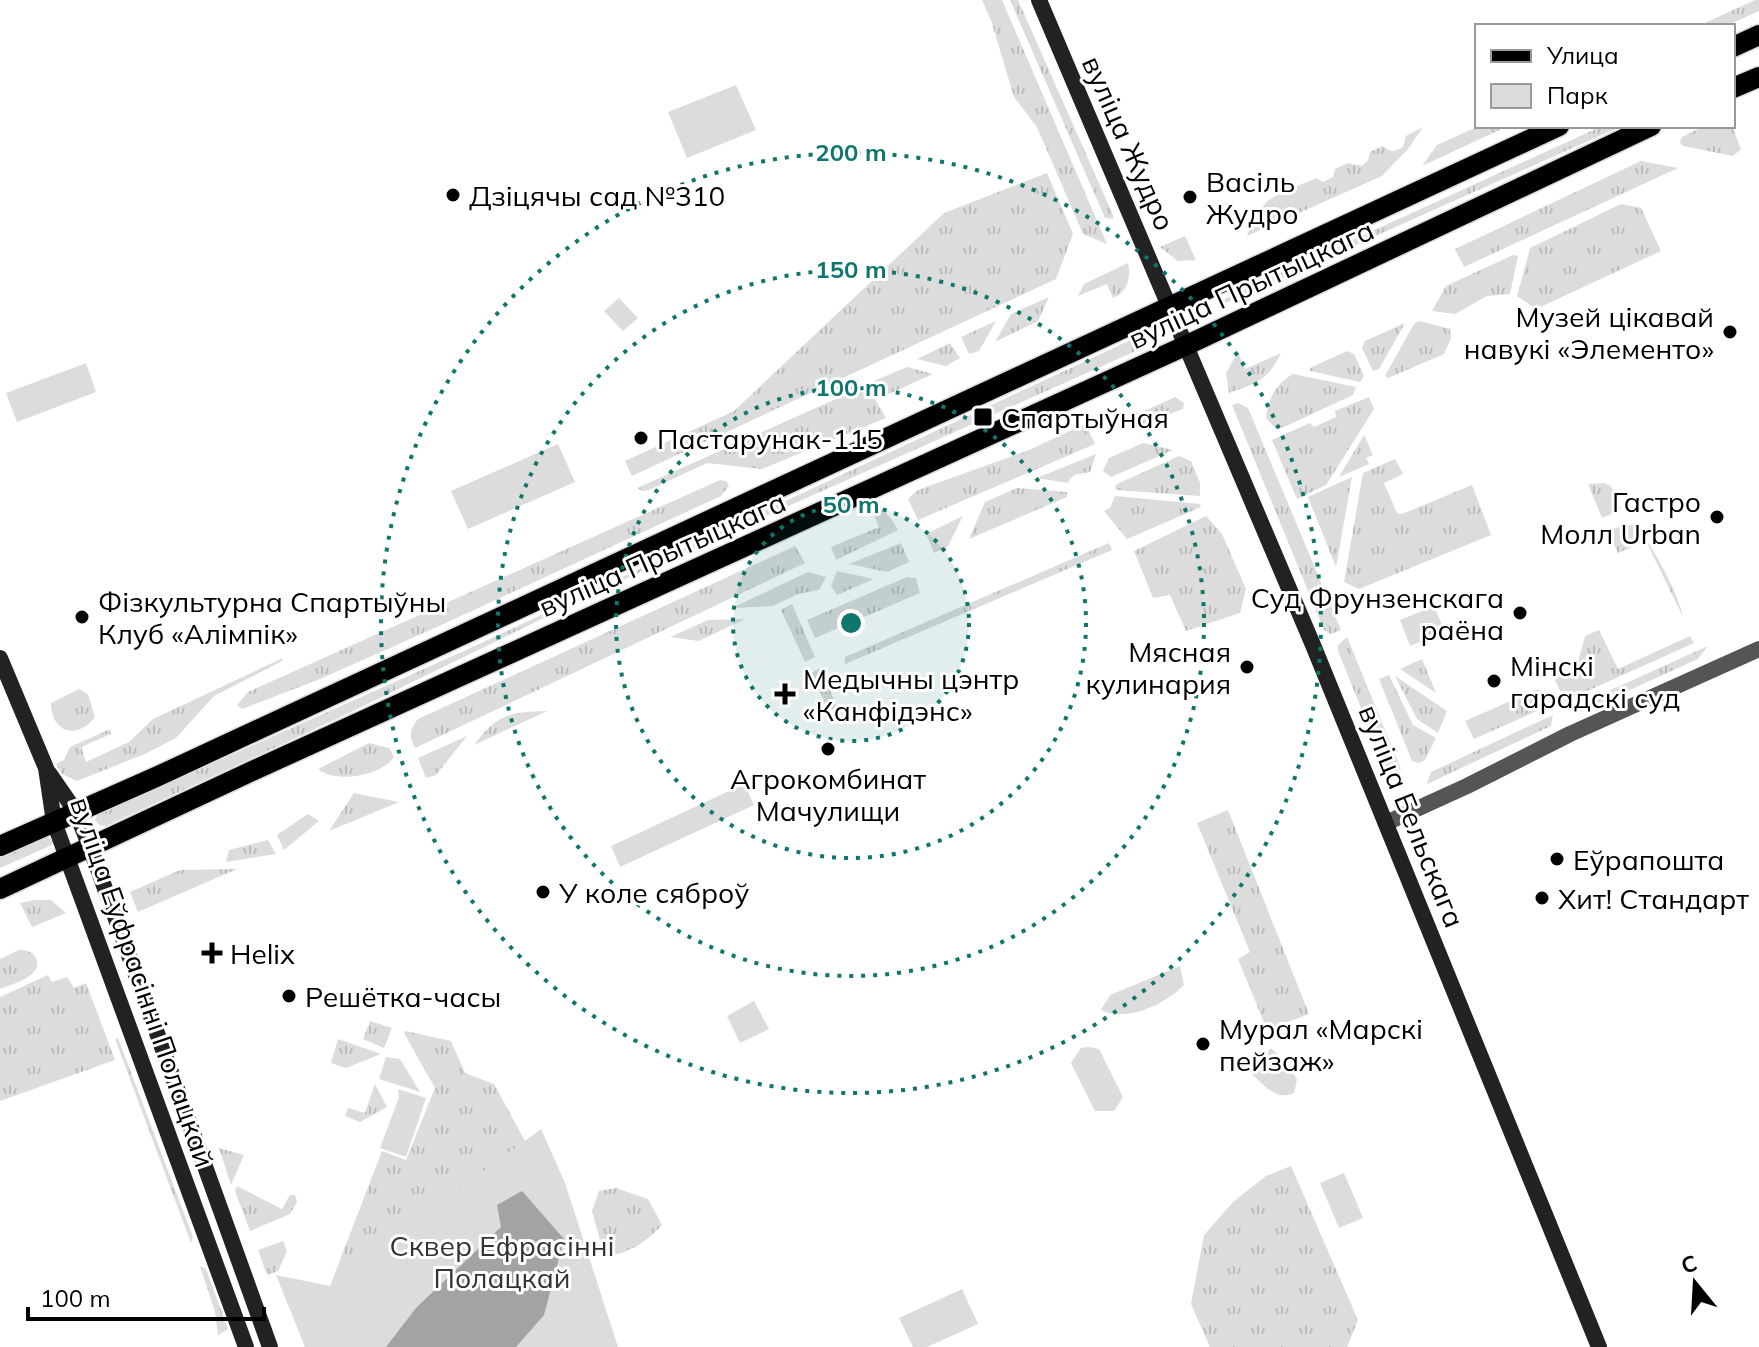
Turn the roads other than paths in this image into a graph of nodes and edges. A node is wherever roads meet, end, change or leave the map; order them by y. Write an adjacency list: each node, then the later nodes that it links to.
1 (1039, 0): 8 (main road, вуліца Жудро)
2 (1759, 35): 3 (main road)
3 (1735, 46)
4 (1759, 77): 5 (main road)
5 (1735, 87)
6 (1555, 128): 8 (main road, вуліца Прытыцкага)
7 (1647, 128): 9 (main road, вуліца Прытыцкага)
8 (1171, 307): 9 (main road, вуліца Бельскага); 13 (main road, вуліца Прытыцкага)
9 (1187, 345): 15 (main road, вуліца Бельскага); 17 (main road, вуліца Прытыцкага)
10 (1759, 649): 15 (street)
11 (0, 658): 12 (main road)
12 (46, 768): 13 (main road, вуліца Еўфрасінні Полацкай); 14 (main road, вуліца Еўфрасінні Полацкай)
13 (76, 812): 14 (main road, вуліца Прытыцкага); 17 (main road, вуліца Еўфрасінні Полацкай)
14 (54, 822): 16 (main road, вуліца Прытыцкага); 18 (main road, вуліца Еўфрасінні Полацкай)
15 (1386, 823): 22 (main road, вуліца Бельскага)
16 (0, 846)
17 (90, 847): 18 (main road, вуліца Прытыцкага); 21 (main road, вуліца Еўфрасінні Полацкай)
18 (67, 858): 19 (main road, вуліца Прытыцкага); 20 (main road, вуліца Еўфрасінні Полацкай)
19 (0, 889)
20 (246, 1347)
21 (270, 1347)
22 (1599, 1347)

